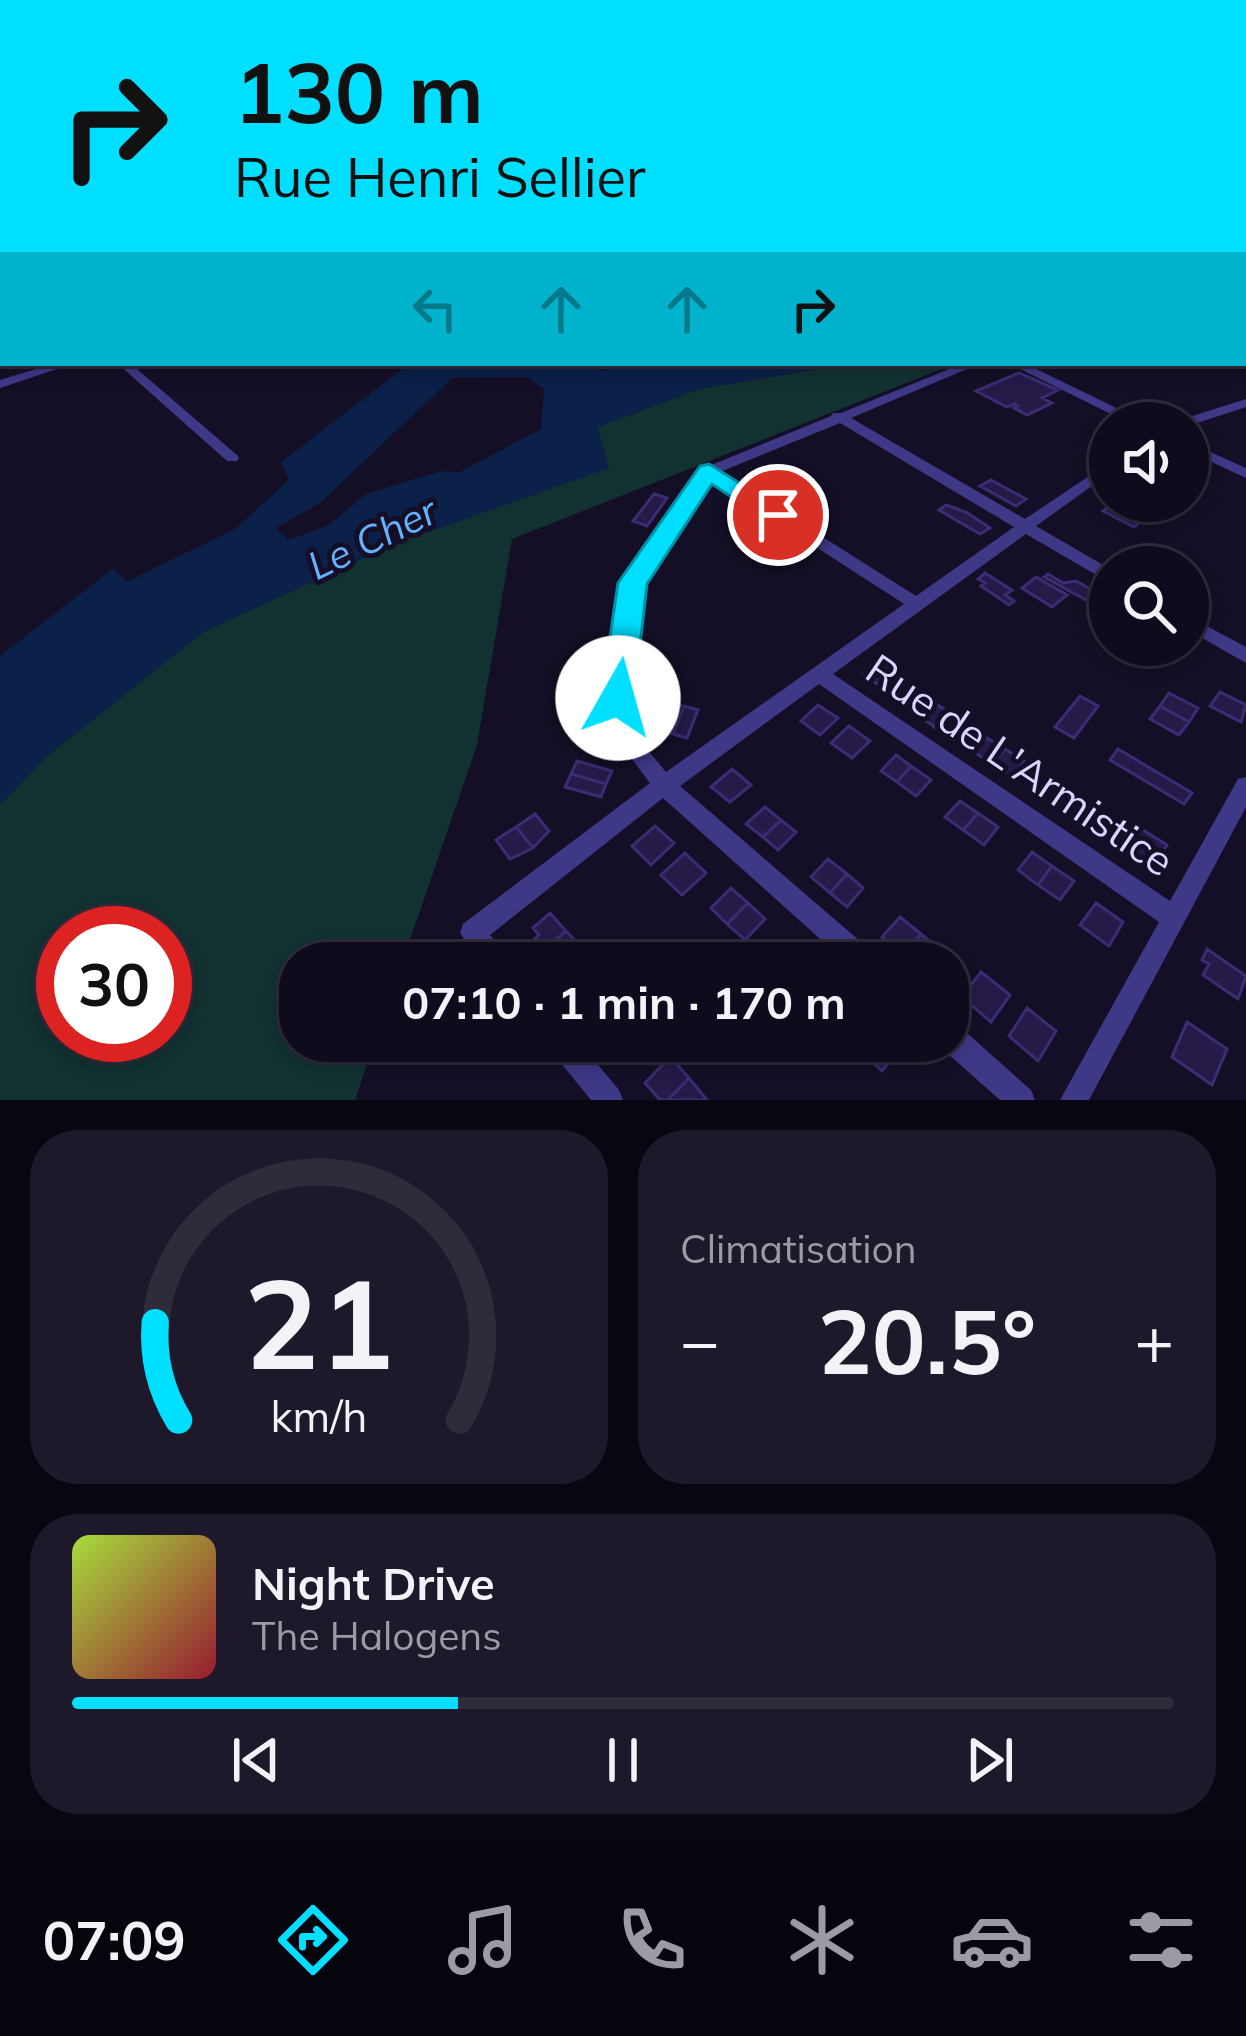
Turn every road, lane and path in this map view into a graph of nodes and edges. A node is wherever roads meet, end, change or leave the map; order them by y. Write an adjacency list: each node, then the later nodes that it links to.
1 (59, 366): 5 (street)
2 (126, 366): 11 (street)
3 (967, 366): 9 (street)
4 (1020, 366): 6 (street)
5 (0, 384)
6 (1096, 402)
7 (1246, 403): 8 (street)
8 (1209, 415)
9 (838, 416): 12 (street); 15 (street)
10 (1209, 456): 13 (street)
11 (232, 458)
12 (709, 471): 17 (street); 21 (street)
13 (1246, 474)
14 (1089, 481): 15 (street)
15 (1024, 527): 16 (street); 17 (street)
16 (1089, 565)
17 (916, 604): 20 (street)
18 (1209, 634): 19 (street)
19 (1246, 656)
20 (822, 676): 21 (street); 23 (street, Rue de L'Armistice)
21 (664, 784): 24 (street); 25 (street)
22 (1246, 786): 23 (street)
23 (1174, 918): 30 (street)
24 (480, 942)
25 (842, 942)
26 (969, 1054): 29 (street)
27 (578, 1062): 28 (street)
28 (609, 1100)
29 (1021, 1100)
30 (1074, 1100)

